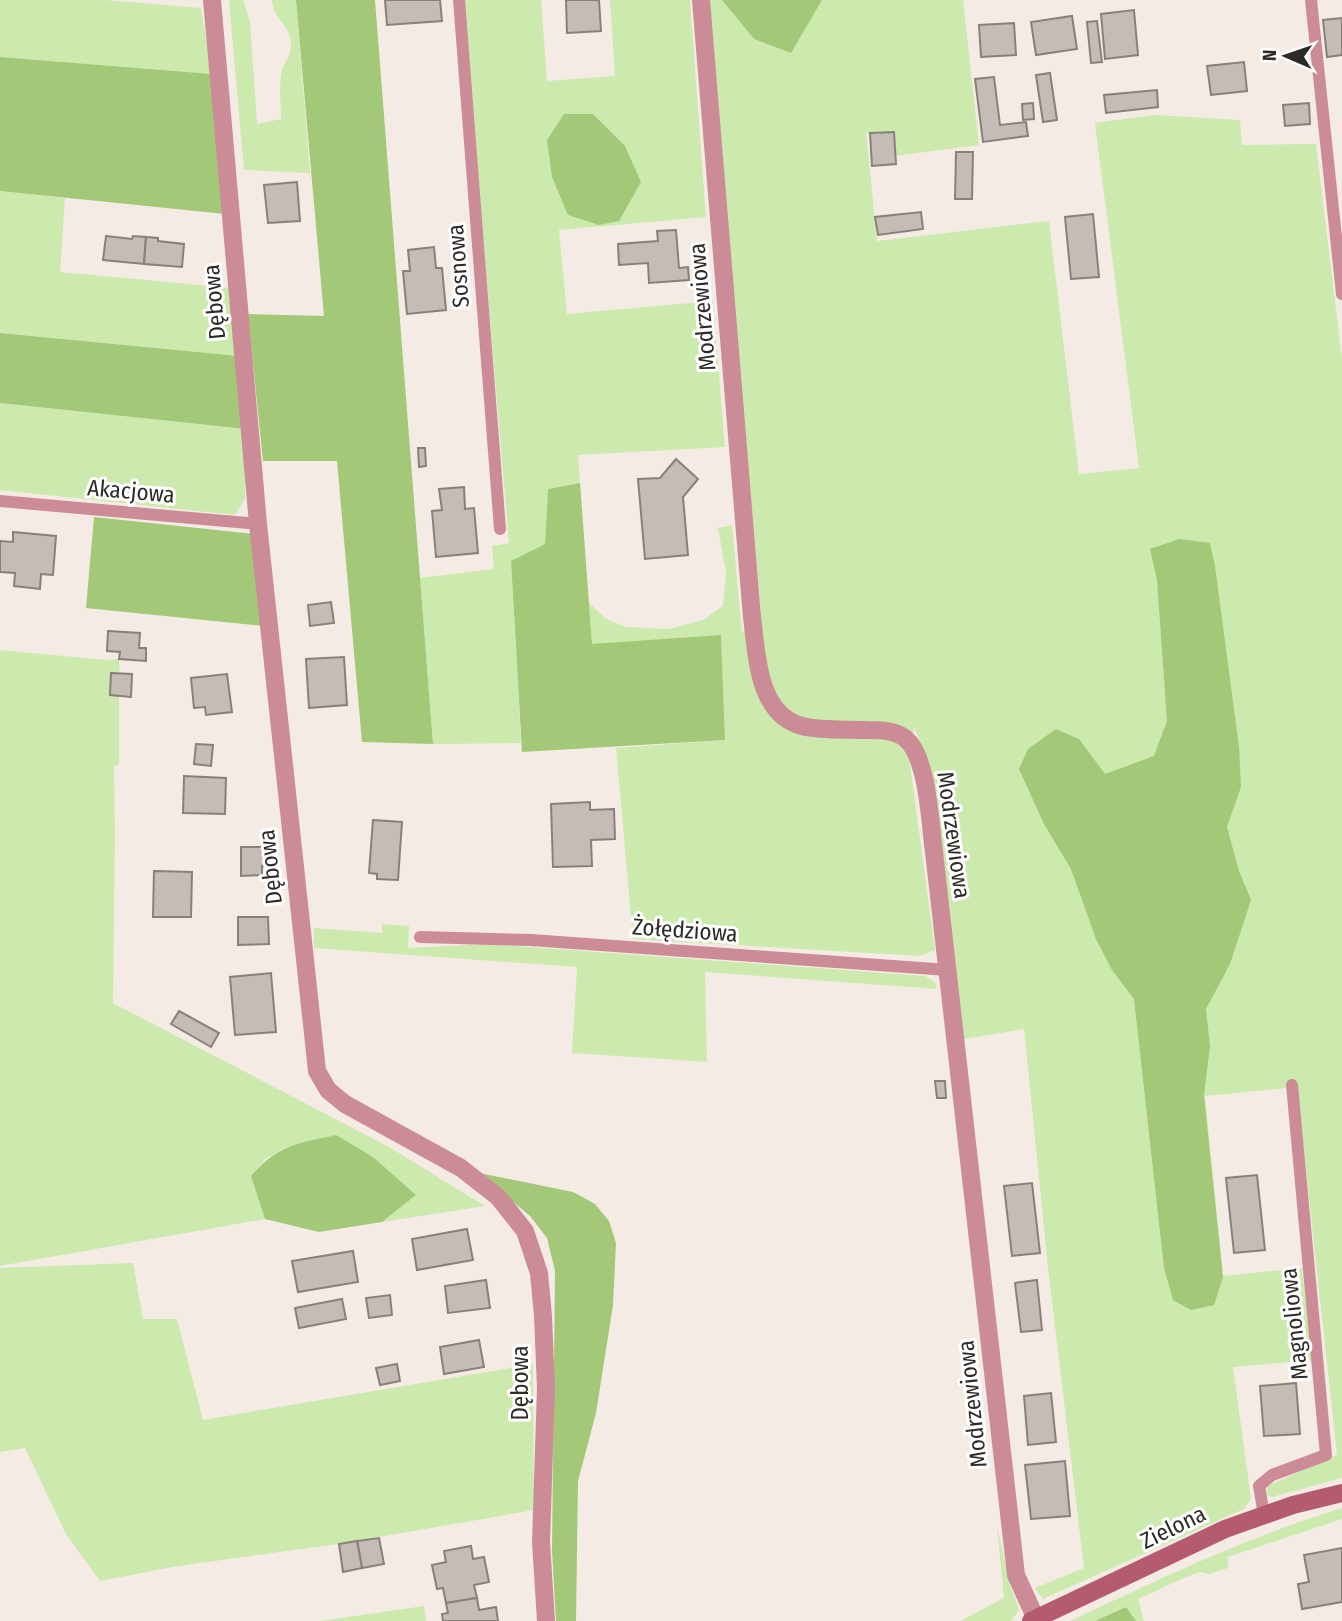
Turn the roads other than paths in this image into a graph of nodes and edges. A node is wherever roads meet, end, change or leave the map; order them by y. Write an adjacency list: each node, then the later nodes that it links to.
1 (212, 0): 7 (street, Dębowa)
2 (459, 0): 8 (lane, Sosnowa)
3 (701, 0): 10 (street, Modrzewiowa)
4 (1311, 0): 5 (lane)
5 (1342, 294)
6 (0, 501): 7 (lane, Akacjowa)
7 (258, 524): 15 (street, Dębowa)
8 (499, 529)
9 (420, 937): 10 (lane, Żołędziowa)
10 (948, 970): 14 (street, Modrzewiowa)
11 (1292, 1085): 13 (lane, Magnoliowa)
12 (1342, 1493): 13 (street, Zielona)
13 (1264, 1515): 14 (street, Zielona)
14 (1033, 1620)
15 (545, 1621)

